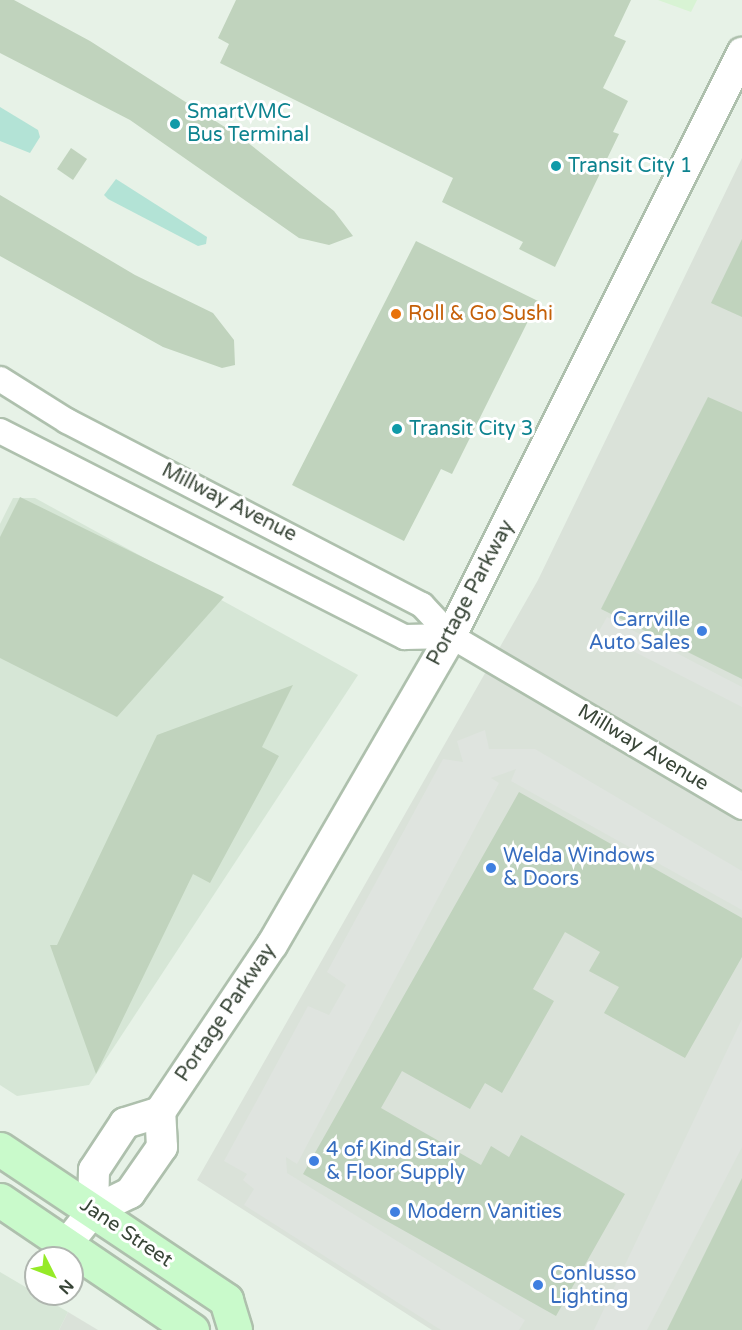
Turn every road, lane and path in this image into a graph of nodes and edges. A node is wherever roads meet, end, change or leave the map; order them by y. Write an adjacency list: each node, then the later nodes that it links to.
1 (742, 53): 4 (street, Portage Parkway)
2 (0, 379): 4 (street, Millway Avenue)
3 (0, 431): 4 (street, Millway Avenue)
4 (451, 636): 5 (street, Millway Avenue); 6 (street, Portage Parkway)
5 (742, 807)
6 (160, 1112): 9 (street); 9 (street)
7 (0, 1149): 9 (main road, Jane Street)
8 (0, 1200): 10 (main road)
9 (93, 1211): 10 (street); 12 (main road, Jane Street)
10 (66, 1245): 11 (main road)
11 (192, 1330)
12 (235, 1330)

